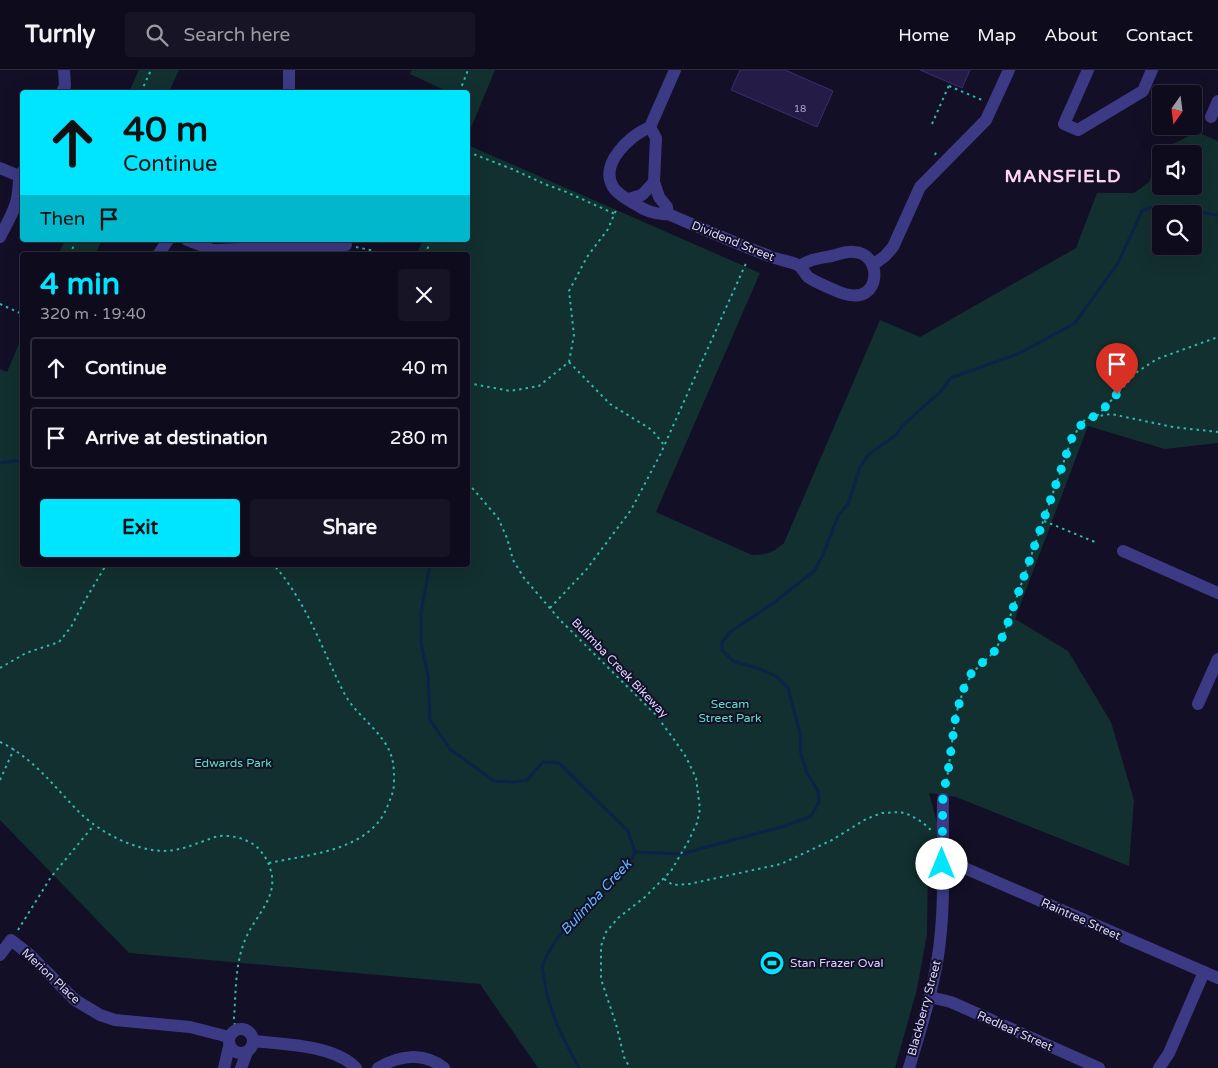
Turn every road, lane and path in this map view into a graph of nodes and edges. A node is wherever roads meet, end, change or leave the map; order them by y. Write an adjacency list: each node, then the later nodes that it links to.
1 (64, 70): 9 (street)
2 (151, 70): 10 (path)
3 (289, 70): 11 (street)
4 (468, 70): 12 (path)
5 (675, 70): 17 (street)
6 (1009, 70): 14 (street)
7 (1088, 70): 8 (street)
8 (1152, 70)
9 (63, 90)
10 (142, 90)
11 (289, 90)
12 (460, 90)
13 (1218, 101): 15 (street)
14 (993, 105): 16 (path); 32 (street)
15 (1211, 117)
16 (932, 124)
17 (650, 128): 22 (street); 23 (street, Dividend Street)
18 (470, 153): 25 (path)
19 (0, 168): 20 (street)
20 (20, 174)
21 (20, 179): 27 (street)
22 (654, 182): 23 (street); 26 (street)
23 (628, 199): 26 (street, Dividend Street)
24 (617, 208): 25 (path)
25 (615, 214): 37 (path)
26 (668, 214): 30 (street, Dividend Street)
27 (0, 237)
28 (193, 242): 29 (street)
29 (346, 245): 31 (path)
30 (752, 249): 33 (street, Dividend Street); 41 (path)
31 (375, 252)
32 (873, 265): 33 (street); 33 (street, Dividend Street)
33 (800, 266)
34 (0, 304): 35 (path)
35 (20, 313)
36 (1218, 337): 39 (path)
37 (569, 362): 38 (path); 41 (path)
38 (470, 383)
39 (1097, 416): 40 (path); 43 (path)
40 (1218, 432)
41 (664, 445): 49 (path)
42 (470, 485): 49 (path, Bulimba Creek Bikeway)
43 (1043, 521): 44 (path); 56 (path)
44 (1095, 542)
45 (1123, 551): 48 (street)
46 (105, 567): 51 (path)
47 (276, 567): 59 (path)
48 (1218, 593)
49 (550, 608): 61 (path, Bulimba Creek Bikeway)
50 (1218, 659): 52 (street)
51 (0, 668)
52 (1198, 704)
53 (0, 742): 54 (path)
54 (14, 749): 55 (path); 57 (path)
55 (0, 780)
56 (943, 798): 58 (street, Blackberry Street)
57 (94, 825): 59 (path); 62 (path)
58 (942, 841): 60 (street, Blackberry Street); 61 (path)
59 (268, 863): 67 (path)
60 (942, 864): 64 (street, Raintree Street); 66 (street, Blackberry Street)
61 (664, 879): 74 (path, Bulimba Creek Bikeway)
62 (10, 940): 63 (street, Merion Place); 67 (street, Merion Place)
63 (0, 955)
64 (1204, 972): 65 (street, Raintree Street); 77 (street)
65 (1218, 978)
66 (930, 997): 75 (street, Blackberry Street); 76 (street, Redleaf Street)
67 (231, 1038): 68 (street); 68 (street); 69 (street)
68 (250, 1046): 70 (street); 71 (street)
69 (224, 1068)
70 (242, 1068)
71 (356, 1068)
72 (378, 1068): 73 (street)
73 (444, 1068)
74 (630, 1068)
75 (909, 1068)
76 (1099, 1068)
77 (1159, 1068)

